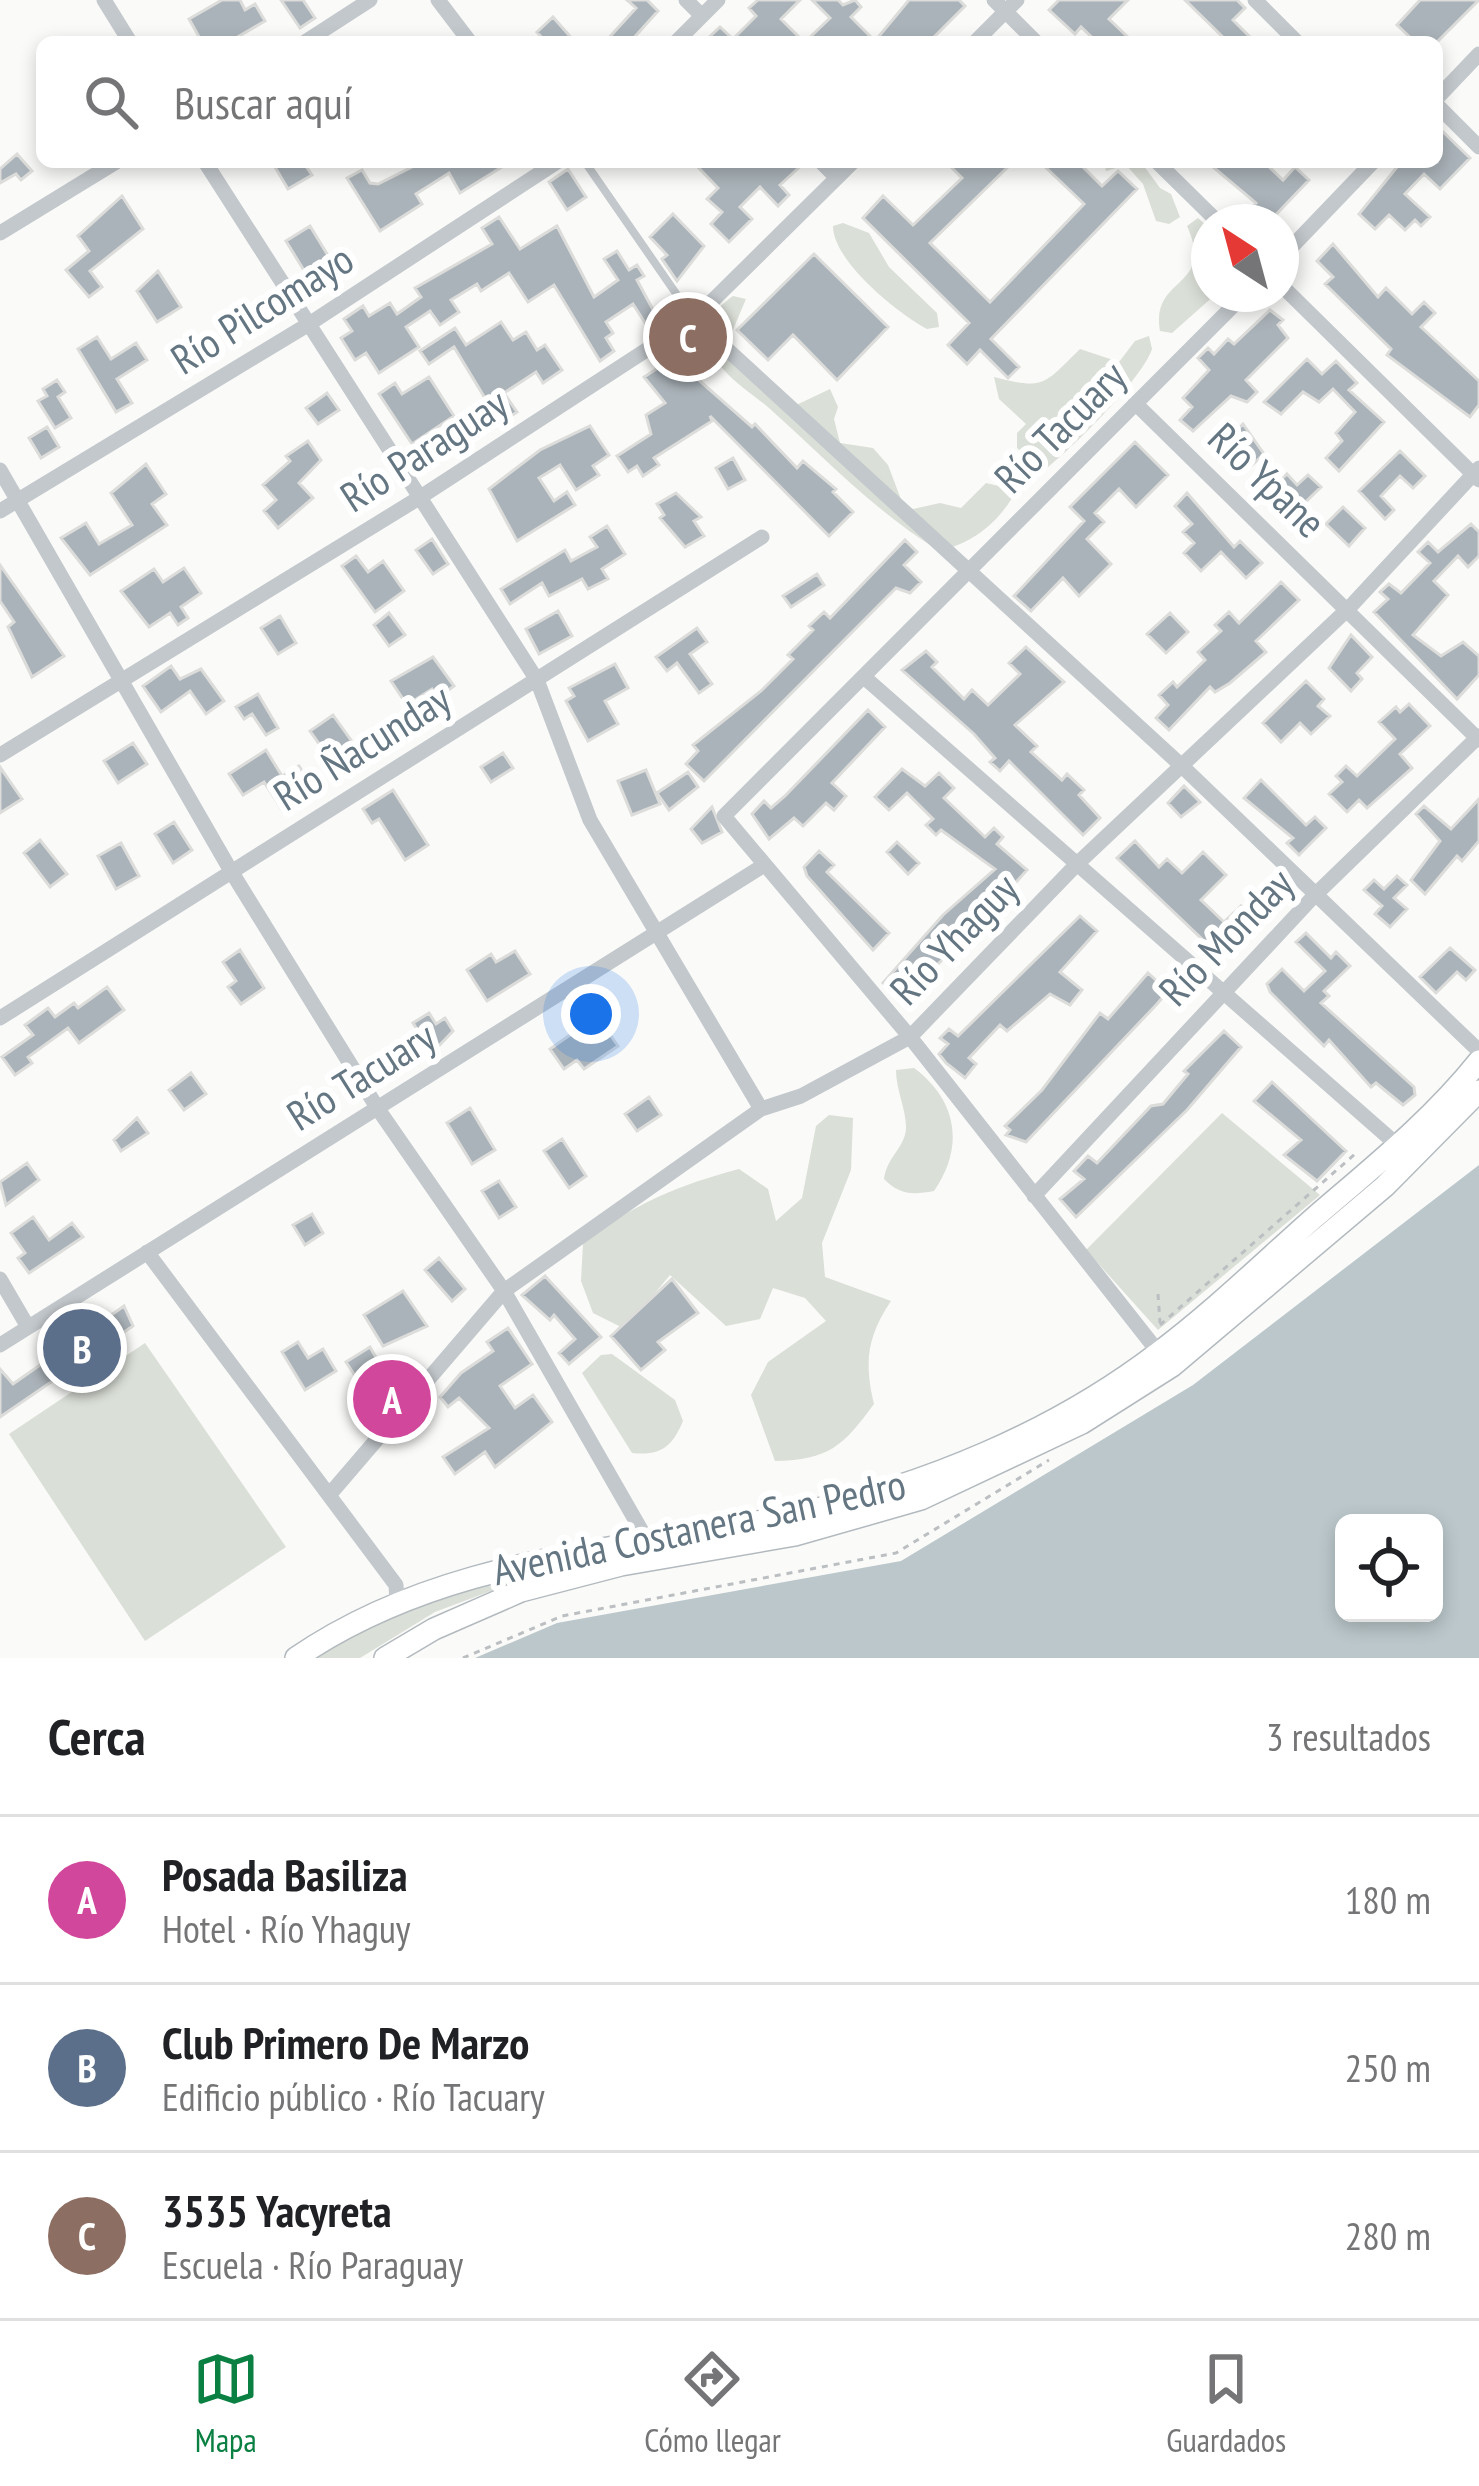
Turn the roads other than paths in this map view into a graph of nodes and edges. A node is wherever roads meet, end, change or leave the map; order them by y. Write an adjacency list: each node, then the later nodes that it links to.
1 (104, 0): 9 (street)
2 (370, 0): 10 (street)
3 (438, 0): 11 (street)
4 (686, 0): 8 (street)
5 (718, 0): 8 (street)
6 (1258, 1): 15 (street)
7 (1006, 4): 13 (street); 14 (street)
8 (702, 16): 12 (street)
9 (126, 36)
10 (314, 36)
11 (465, 36)
12 (689, 36)
13 (980, 36)
14 (1031, 36)
15 (1292, 36)
16 (1479, 54): 17 (street)
17 (1443, 94)
18 (1443, 108): 19 (street)
19 (1479, 147)
20 (106, 168): 30 (street)
21 (210, 168): 35 (street)
22 (548, 168): 35 (street, Río Pilcomayo)
23 (589, 168): 34 (lane)
24 (826, 168): 28 (street)
25 (847, 168): 28 (street, Río Paraguay)
26 (1163, 168): 29 (street)
27 (1367, 168): 31 (street)
28 (837, 178): 34 (street, Río Paraguay)
29 (1200, 204)
30 (0, 233)
31 (1299, 239)
32 (1299, 302): 38 (street)
33 (1228, 312): 36 (street, Río Tacuary)
34 (694, 319): 39 (street, Río Paraguay); 43 (street)
35 (309, 324): 39 (street); 40 (street, Río Pilcomayo)
36 (1135, 403): 43 (street, Río Tacuary); 44 (street, Río Ypane)
37 (0, 470): 40 (street)
38 (1478, 474): 44 (street, Río Yhaguy)
39 (419, 498): 46 (street, Río Paraguay); 47 (street)
40 (19, 500): 41 (street, Río Pilcomayo); 46 (street)
41 (0, 511)
42 (762, 537): 47 (street, Río Ñacunday)
43 (964, 572): 45 (street, Río Tacuary); 50 (street)
44 (1349, 608): 48 (street, Río Ypane); 50 (street, Río Yhaguy)
45 (864, 677): 51 (street); 52 (street, Río Tacuary)
46 (124, 680): 49 (street, Río Paraguay); 53 (street)
47 (538, 680): 53 (street, Río Ñacunday); 55 (street)
48 (1478, 738): 54 (street, Río Monday)
49 (0, 755)
50 (1183, 767): 51 (street, Río Yhaguy); 54 (street)
51 (1077, 864): 56 (street); 58 (street, Río Yhaguy)
52 (761, 867): 55 (street, Río Tacuary); 58 (street)
53 (232, 872): 57 (street, Río Ñacunday); 62 (street)
54 (1314, 896): 56 (street, Río Monday); 59 (street)
55 (654, 930): 62 (street, Río Tacuary); 63 (street)
56 (1222, 993): 64 (street); 65 (street, Río Monday)
57 (0, 1018)
58 (910, 1037): 63 (street, Río Yhaguy); 65 (street)
59 (1479, 1052)
60 (1479, 1061): 64 (main road, Avenida Costanera San Pedro)
61 (1479, 1091): 64 (main road, Avenida Costanera San Pedro)
62 (378, 1109): 66 (street, Río Tacuary); 68 (street)
63 (761, 1109): 68 (street, Río Yhaguy)
64 (1406, 1153): 71 (main road, Avenida Costanera San Pedro); 76 (main road, Avenida Costanera San Pedro)
65 (1034, 1196): 71 (street)
66 (147, 1252): 69 (street, Río Tacuary); 72 (street)
67 (0, 1279): 69 (street)
68 (504, 1292): 72 (street, Río Yhaguy); 73 (street)
69 (28, 1327): 70 (street, Río Tacuary)
70 (0, 1345)
71 (1159, 1353): 73 (main road, Avenida Costanera San Pedro)
72 (330, 1494): 74 (street)
73 (648, 1542): 74 (main road, Avenida Costanera San Pedro)
74 (397, 1602): 75 (main road, Avenida Costanera San Pedro)
75 (296, 1658)
76 (385, 1658)

